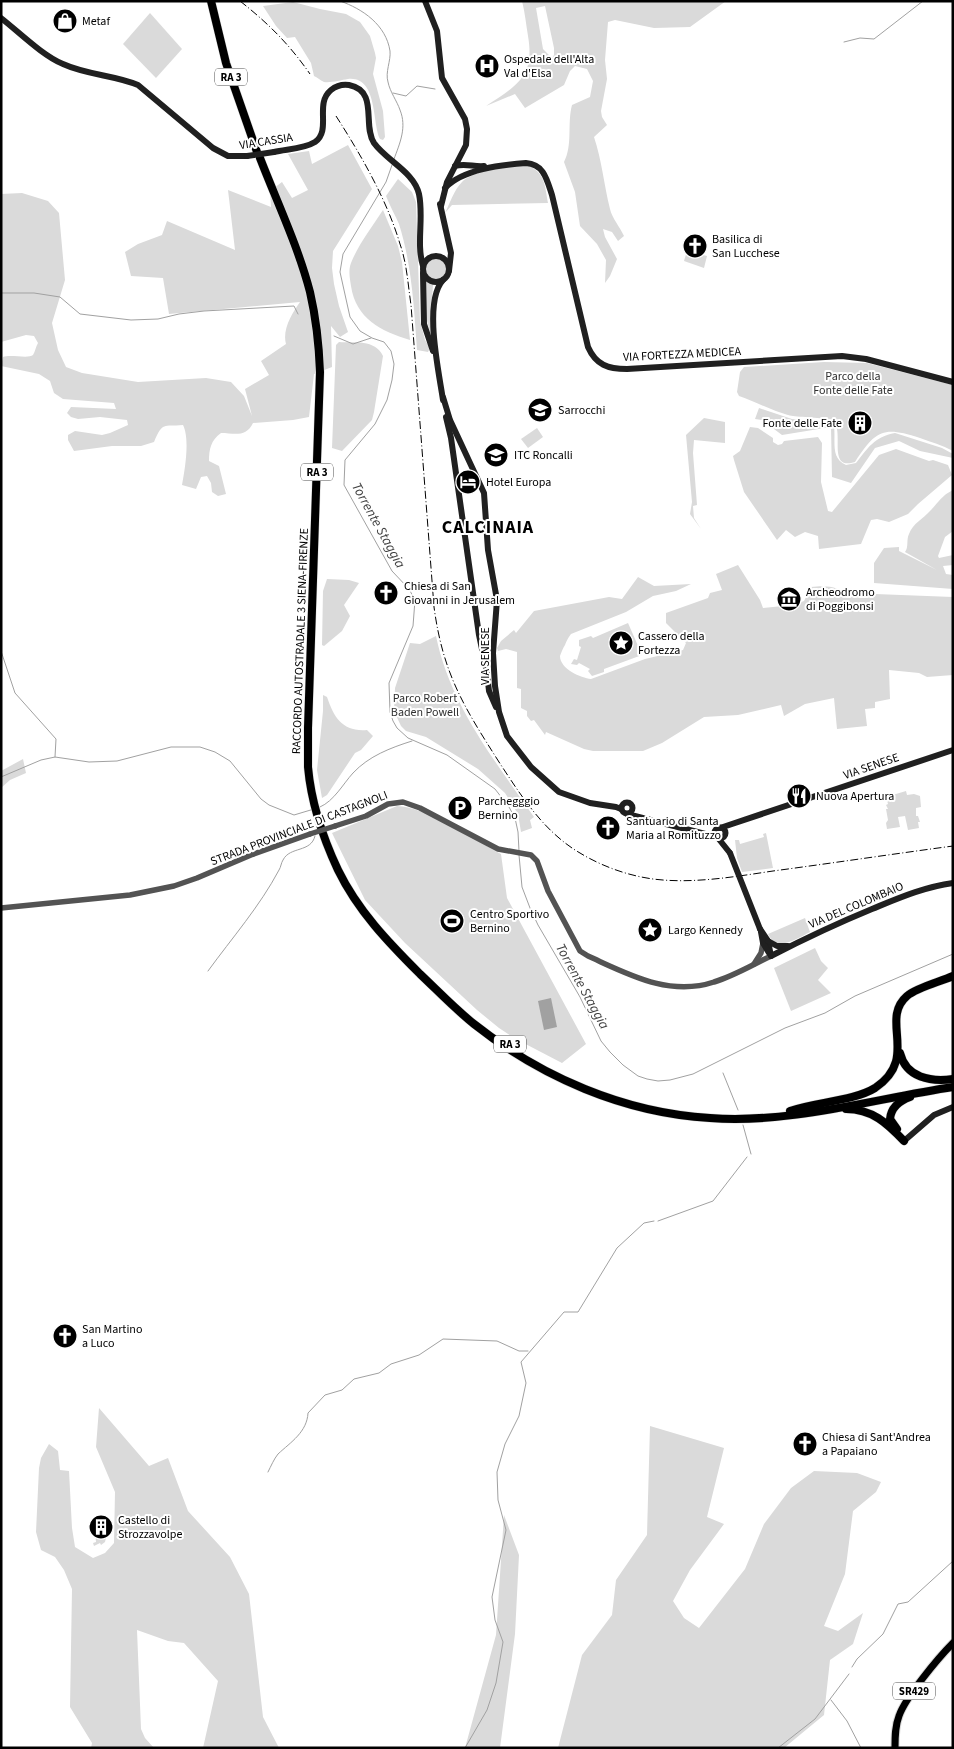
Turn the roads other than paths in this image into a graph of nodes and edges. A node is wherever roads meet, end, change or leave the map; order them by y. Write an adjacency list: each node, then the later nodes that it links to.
1 (211, 1): 8 (highway, RACCORDO AUTOSTRADALE 3 SIENA-FIRENZE / RA 3)
2 (216, 1): 8 (highway, RACCORDO AUTOSTRADALE 3 SIENA-FIRENZE / RA 3)
3 (425, 1): 6 (main road)
4 (429, 1): 6 (main road)
5 (1, 18): 15 (main road, VIA CASSIA, bridge)
6 (451, 94): 7 (main road)
7 (462, 113): 9 (main road); 13 (main road)
8 (261, 154): 28 (highway, RACCORDO AUTOSTRADALE 3 SIENA-FIRENZE / RA 3)
9 (461, 155): 10 (main road); 12 (main road)
10 (467, 164): 11 (main road); 12 (main road)
11 (532, 164): 13 (main road); 21 (main road, VIA FORTEZZA MEDICEA)
12 (456, 166): 13 (main road)
13 (444, 185): 14 (main road)
14 (446, 237): 16 (main road); 18 (main road)
15 (421, 242): 16 (main road); 17 (main road, VIA CASSIA)
16 (434, 257): 17 (main road); 18 (main road)
17 (423, 269): 19 (main road); 20 (main road, VIA CASSIA)
18 (449, 271): 19 (main road, VIA CASSIA)
19 (443, 280): 20 (main road, VIA CASSIA)
20 (436, 357): 22 (main road, VIA CASSIA)
21 (953, 382)
22 (443, 398): 23 (main road); 24 (main road, VIA SENESE)
23 (449, 434): 24 (main road); 25 (main road)
24 (458, 437): 25 (main road, VIA SENESE)
25 (492, 688): 30 (main road, VIA SENESE)
26 (953, 750): 27 (main road, VIA SENESE)
27 (739, 822): 29 (main road, VIA SENESE); 31 (main road, VIA SENESE)
28 (322, 823): 43 (highway, RACCORDO AUTOSTRADALE 3 SIENA-FIRENZE / RA 3); 44 (highway, RACCORDO AUTOSTRADALE 3 SIENA-FIRENZE / RA 3)
29 (718, 829): 30 (main road, VIA SENESE); 31 (main road)
30 (696, 833): 31 (main road, VIA SENESE)
31 (721, 836): 34 (main road, bridge)
32 (953, 883): 35 (main road, VIA DEL COLOMBAIO)
33 (1, 908): 37 (street, STRADA PROVINCIALE DI CASTAGNOLI, bridge)
34 (765, 942): 35 (main road); 36 (main road); 37 (street)
35 (791, 946): 36 (main road, VIA DEL COLOMBAIO)
36 (771, 956): 37 (street)
37 (754, 964)
38 (953, 976): 39 (highway)
39 (898, 1048): 40 (highway); 43 (highway)
40 (953, 1080): 43 (highway, RACCORDO AUTOSTRADALE 3 SIENA-FIRENZE / RA 3)
41 (953, 1088): 44 (highway, RACCORDO AUTOSTRADALE 3 SIENA-FIRENZE / RA 3); 45 (highway)
42 (953, 1107): 45 (main road)
43 (790, 1111)
44 (762, 1118): 45 (highway)
45 (906, 1140)
46 (953, 1643): 47 (main road, SR429)
47 (896, 1748)

